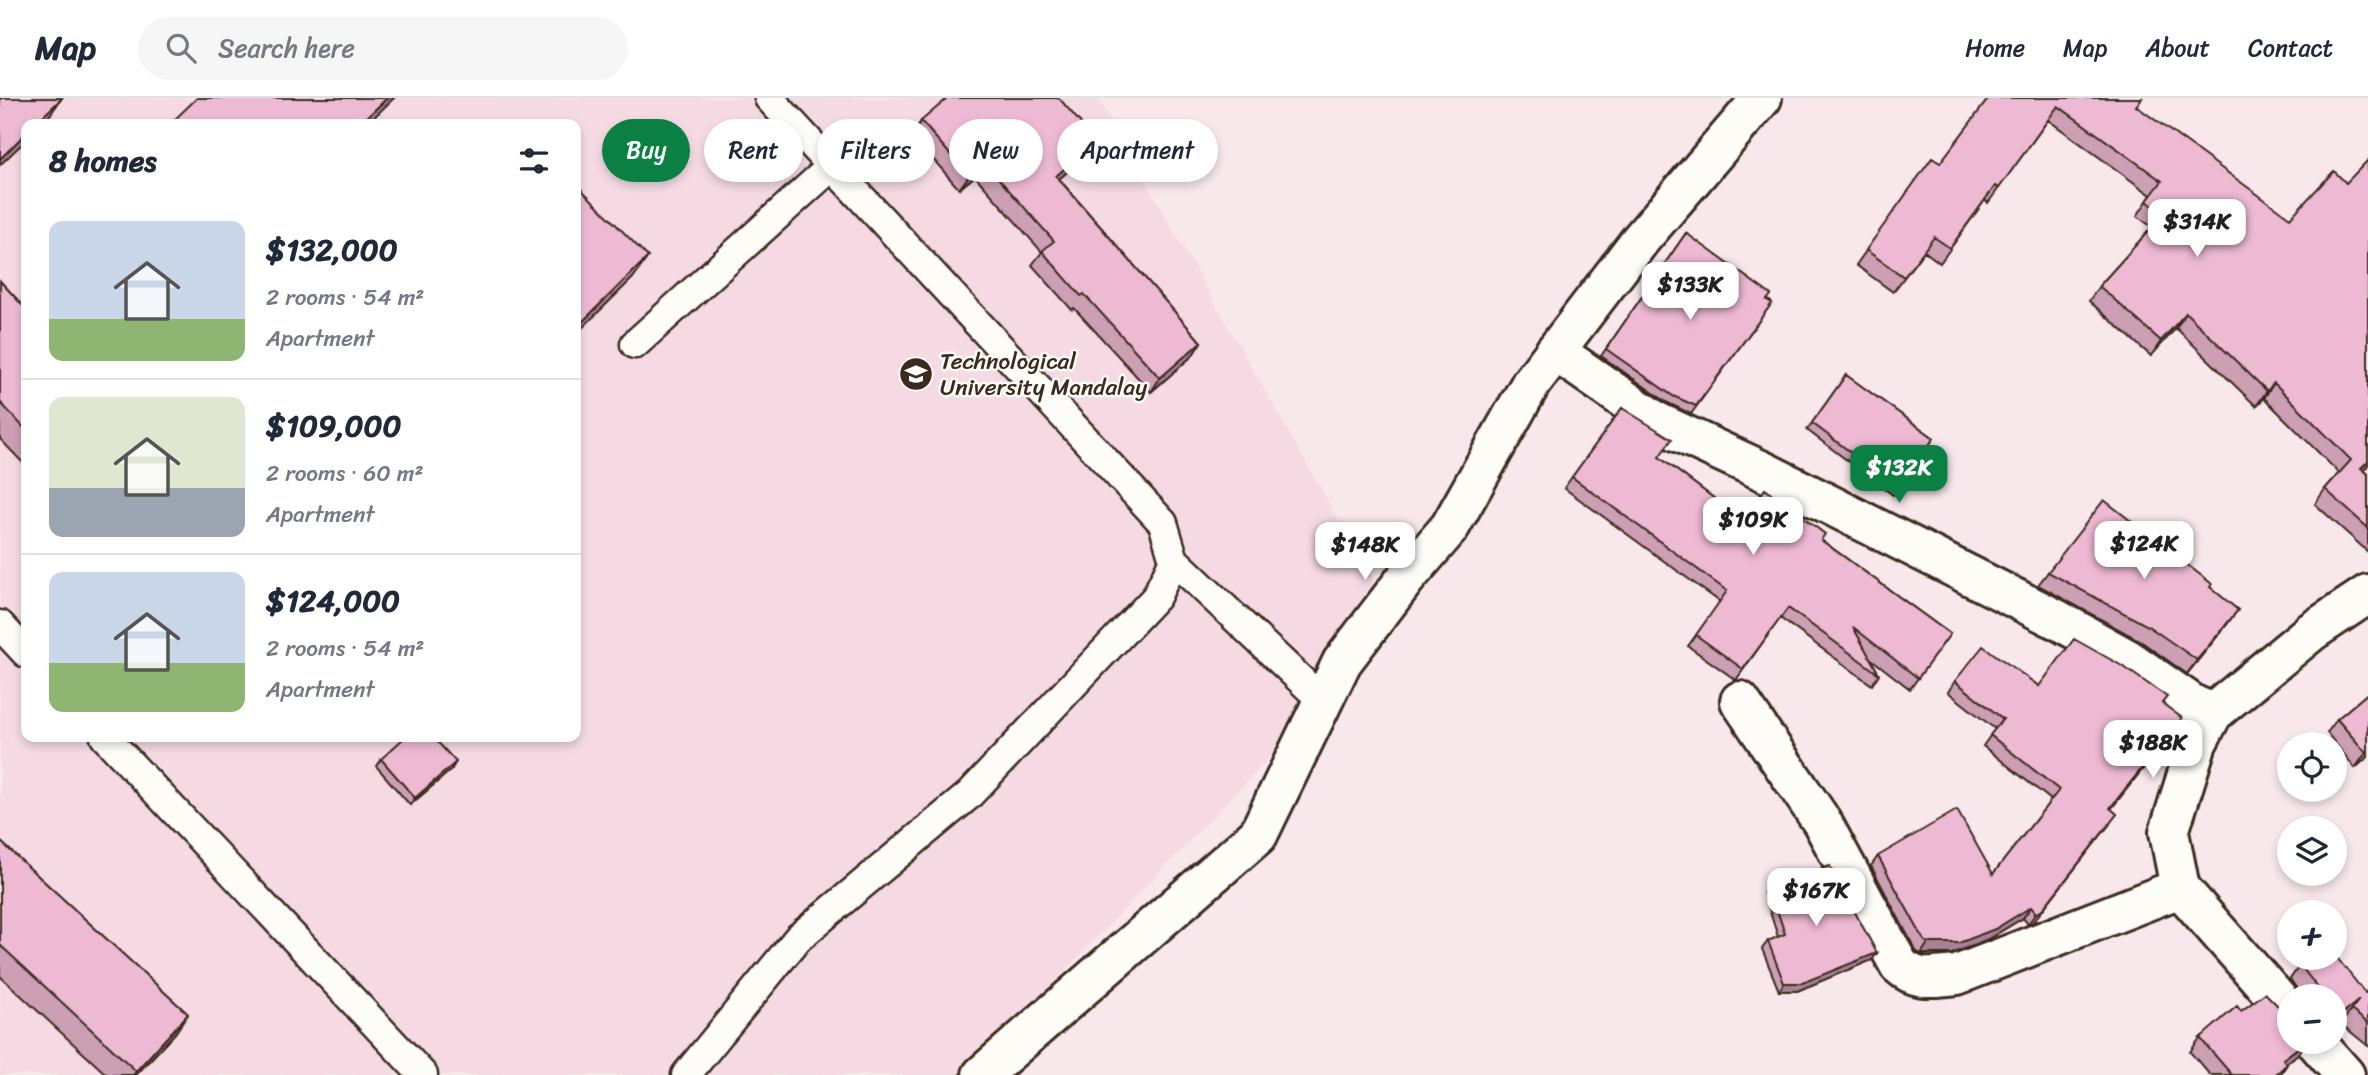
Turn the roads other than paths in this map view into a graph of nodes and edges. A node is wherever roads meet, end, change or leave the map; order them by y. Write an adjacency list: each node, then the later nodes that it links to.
1 (769, 98): 3 (lane)
2 (1762, 98): 7 (street)
3 (817, 150)
4 (817, 180): 6 (lane)
5 (847, 182): 8 (lane)
6 (635, 344)
7 (1555, 351): 12 (street); 14 (street)
8 (1174, 560): 12 (lane); 20 (lane)
9 (2368, 594): 14 (street)
10 (0, 625): 11 (lane)
11 (21, 648)
12 (1322, 700): 21 (street)
13 (1740, 701): 16 (street)
14 (2213, 713): 16 (street)
15 (110, 742): 19 (lane)
16 (2180, 888): 17 (street)
17 (2277, 998)
18 (2326, 1054): 22 (street)
19 (423, 1075)
20 (687, 1075)
21 (982, 1075)
22 (2345, 1075)

